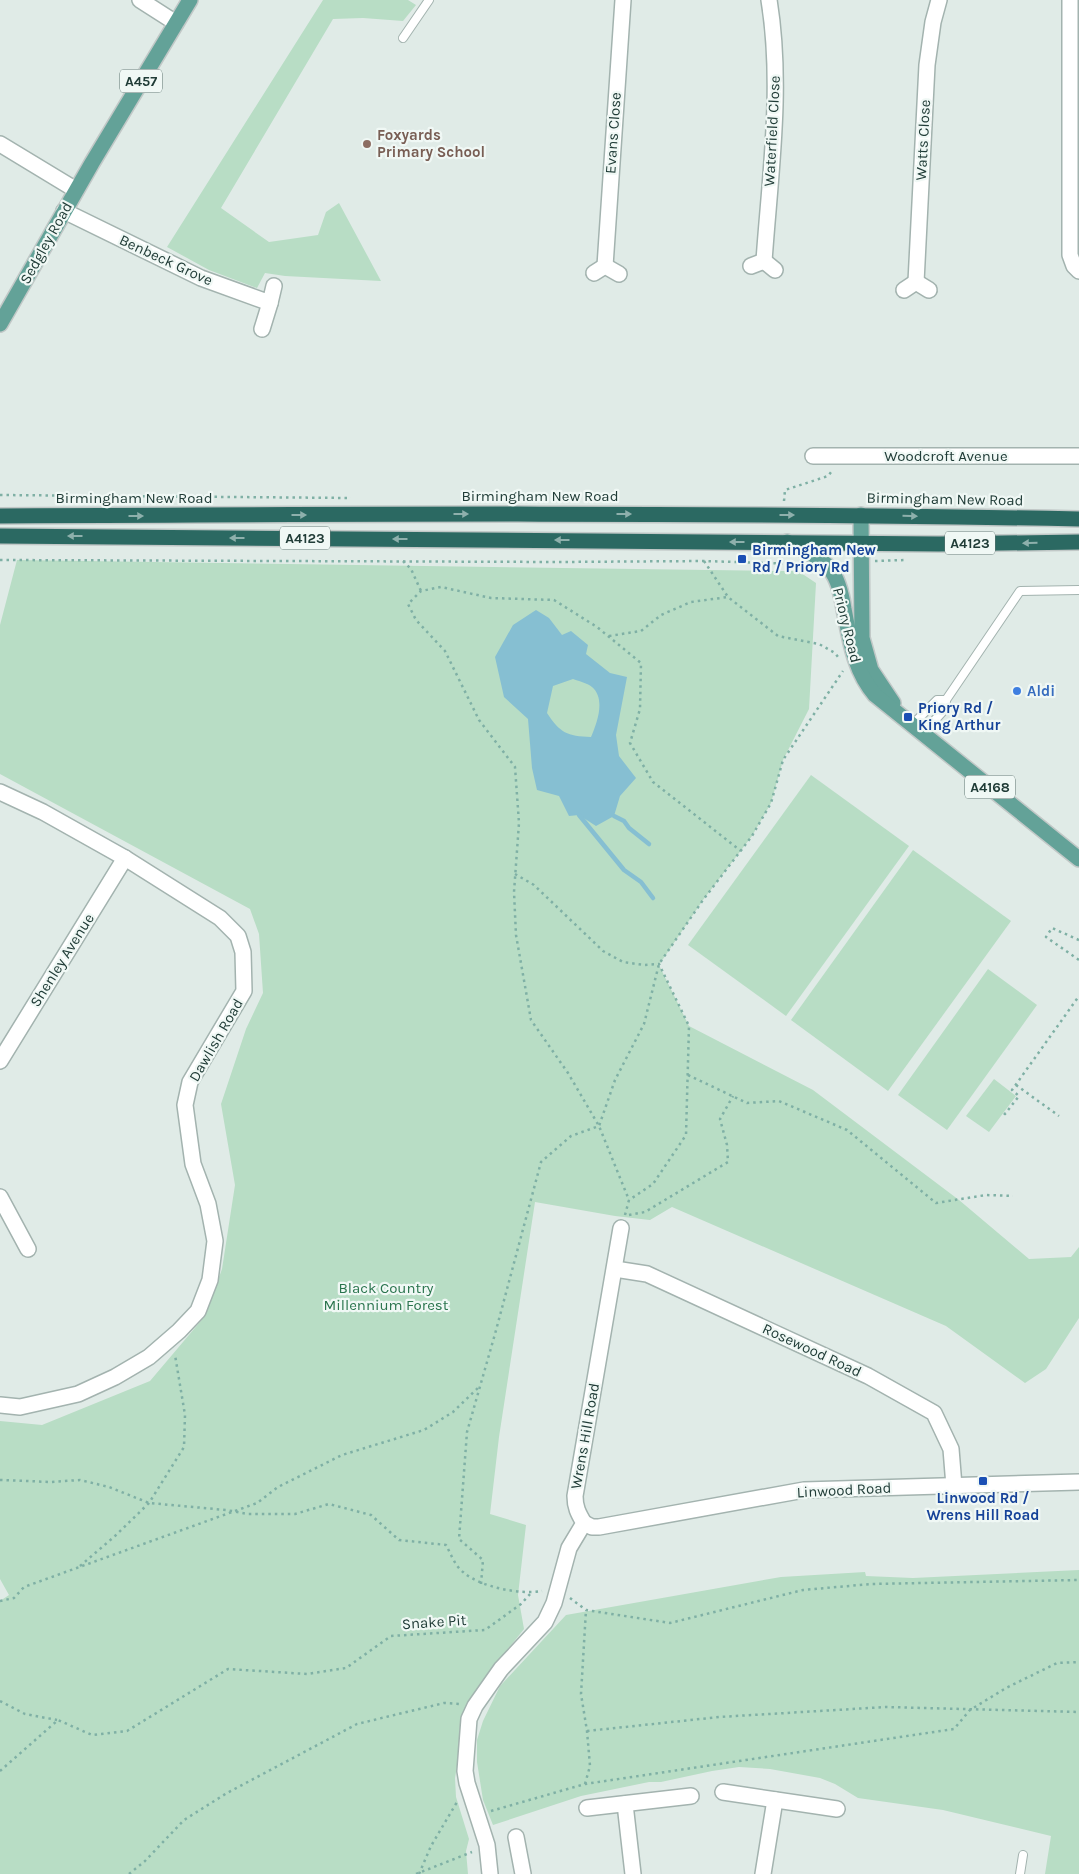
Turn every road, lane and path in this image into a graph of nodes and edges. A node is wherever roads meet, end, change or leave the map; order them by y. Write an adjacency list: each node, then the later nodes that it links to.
1 (140, 0): 8 (street)
2 (190, 0): 8 (main road, A457)
3 (429, 0): 9 (lane)
4 (623, 0): 16 (street, Evans Close)
5 (769, 0): 14 (street, Waterfield Close)
6 (939, 0): 18 (street, Watts Close)
7 (1070, 0): 10 (street)
8 (176, 23): 12 (main road, Sedgley Road / A457)
9 (403, 38)
10 (1075, 131): 15 (street)
11 (0, 144): 12 (street)
12 (76, 190): 13 (main road, Sedgley Road / A457)
13 (64, 211): 19 (street, Benbeck Grove); 20 (main road, Sedgley Road / A457)
14 (763, 266)
15 (1079, 270)
16 (619, 274)
17 (274, 286): 19 (street)
18 (916, 287)
19 (270, 303): 21 (street)
20 (0, 324)
21 (262, 329)
22 (814, 456): 23 (street, Woodcroft Avenue)
23 (846, 456): 24 (street, Woodcroft Avenue); 25 (path)
24 (1079, 456)
25 (784, 501)
26 (861, 515): 27 (highway, Birmingham New Road / A4123, one-way to 26); 28 (highway, Birmingham New Road / A4123, one-way to 28); 31 (main road, Priory Road / A4168)
27 (0, 516)
28 (1079, 519)
29 (0, 536): 30 (highway, A4123, one-way to 29)
30 (786, 542): 31 (highway, A4123); 41 (main road, Priory Road / A4168)
31 (860, 542): 32 (highway, A4123, one-way to 31); 43 (main road, Priory Road / A4168)
32 (1079, 542)
33 (0, 560): 35 (path)
34 (704, 560): 35 (path); 36 (path); 39 (path)
35 (403, 561): 38 (path)
36 (800, 564)
37 (1079, 590): 42 (lane)
38 (421, 591): 40 (path); 48 (path)
39 (728, 597): 40 (path); 41 (path)
40 (607, 636): 45 (path)
41 (850, 664): 43 (main road, Priory Road / A4168); 45 (path)
42 (946, 700): 43 (lane); 43 (lane)
43 (912, 724): 47 (main road, Priory Road / A4168)
44 (0, 792): 46 (street, Dawlish Road)
45 (740, 850): 51 (path)
46 (125, 858): 53 (street, Shenley Avenue); 66 (street, Dawlish Road)
47 (1079, 859)
48 (516, 874): 51 (path); 59 (path)
49 (1079, 940): 50 (path)
50 (1079, 960)
51 (659, 964): 54 (path); 59 (path)
52 (1079, 996): 55 (path)
53 (0, 1061)
54 (688, 1075): 56 (path); 62 (path)
55 (1016, 1085): 57 (path); 58 (path)
56 (733, 1096): 60 (path); 63 (path)
57 (1004, 1113)
58 (1059, 1116)
59 (599, 1126): 62 (path); 67 (path)
60 (1013, 1196)
61 (0, 1197): 64 (street)
62 (629, 1200): 63 (path)
63 (623, 1222): 65 (street, Wrens Hill Road)
64 (28, 1249)
65 (615, 1269): 71 (street, Rosewood Road); 74 (street, Wrens Hill Road)
66 (170, 1338): 68 (street, Dawlish Road); 72 (path)
67 (480, 1386): 73 (path); 77 (path)
68 (0, 1404)
69 (0, 1480): 72 (path)
70 (1079, 1482): 71 (street, Linwood Road)
71 (954, 1486): 74 (street, Linwood Road)
72 (149, 1503): 73 (path); 75 (path)
73 (231, 1512): 75 (path); 77 (path)
74 (584, 1523): 85 (street)
75 (76, 1568): 81 (path)
76 (1079, 1580): 82 (path)
77 (481, 1584): 79 (path)
78 (549, 1590): 79 (path)
79 (531, 1593): 88 (path, Snake Pit)
80 (567, 1595): 82 (path)
81 (0, 1601)
82 (586, 1610): 89 (path)
83 (1079, 1662): 86 (path)
84 (0, 1701): 88 (path, Snake Pit)
85 (475, 1706): 91 (street); 103 (path)
86 (970, 1710): 87 (path); 89 (path); 92 (path)
87 (1079, 1712)
88 (58, 1720): 90 (path)
89 (587, 1731): 92 (path)
90 (0, 1771)
91 (467, 1783): 101 (street); 104 (path)
92 (585, 1784): 99 (path)
93 (723, 1792): 95 (street)
94 (691, 1796): 96 (street)
95 (775, 1800): 98 (street); 108 (street)
96 (625, 1804): 97 (street); 107 (street)
97 (587, 1808)
98 (837, 1809)
99 (485, 1813)
100 (516, 1837): 106 (street)
101 (487, 1845): 104 (path); 105 (street)
102 (1023, 1855): 109 (lane)
103 (129, 1874)
104 (418, 1874)
105 (490, 1874)
106 (523, 1874)
107 (633, 1874)
108 (763, 1874)
109 (1020, 1874)

